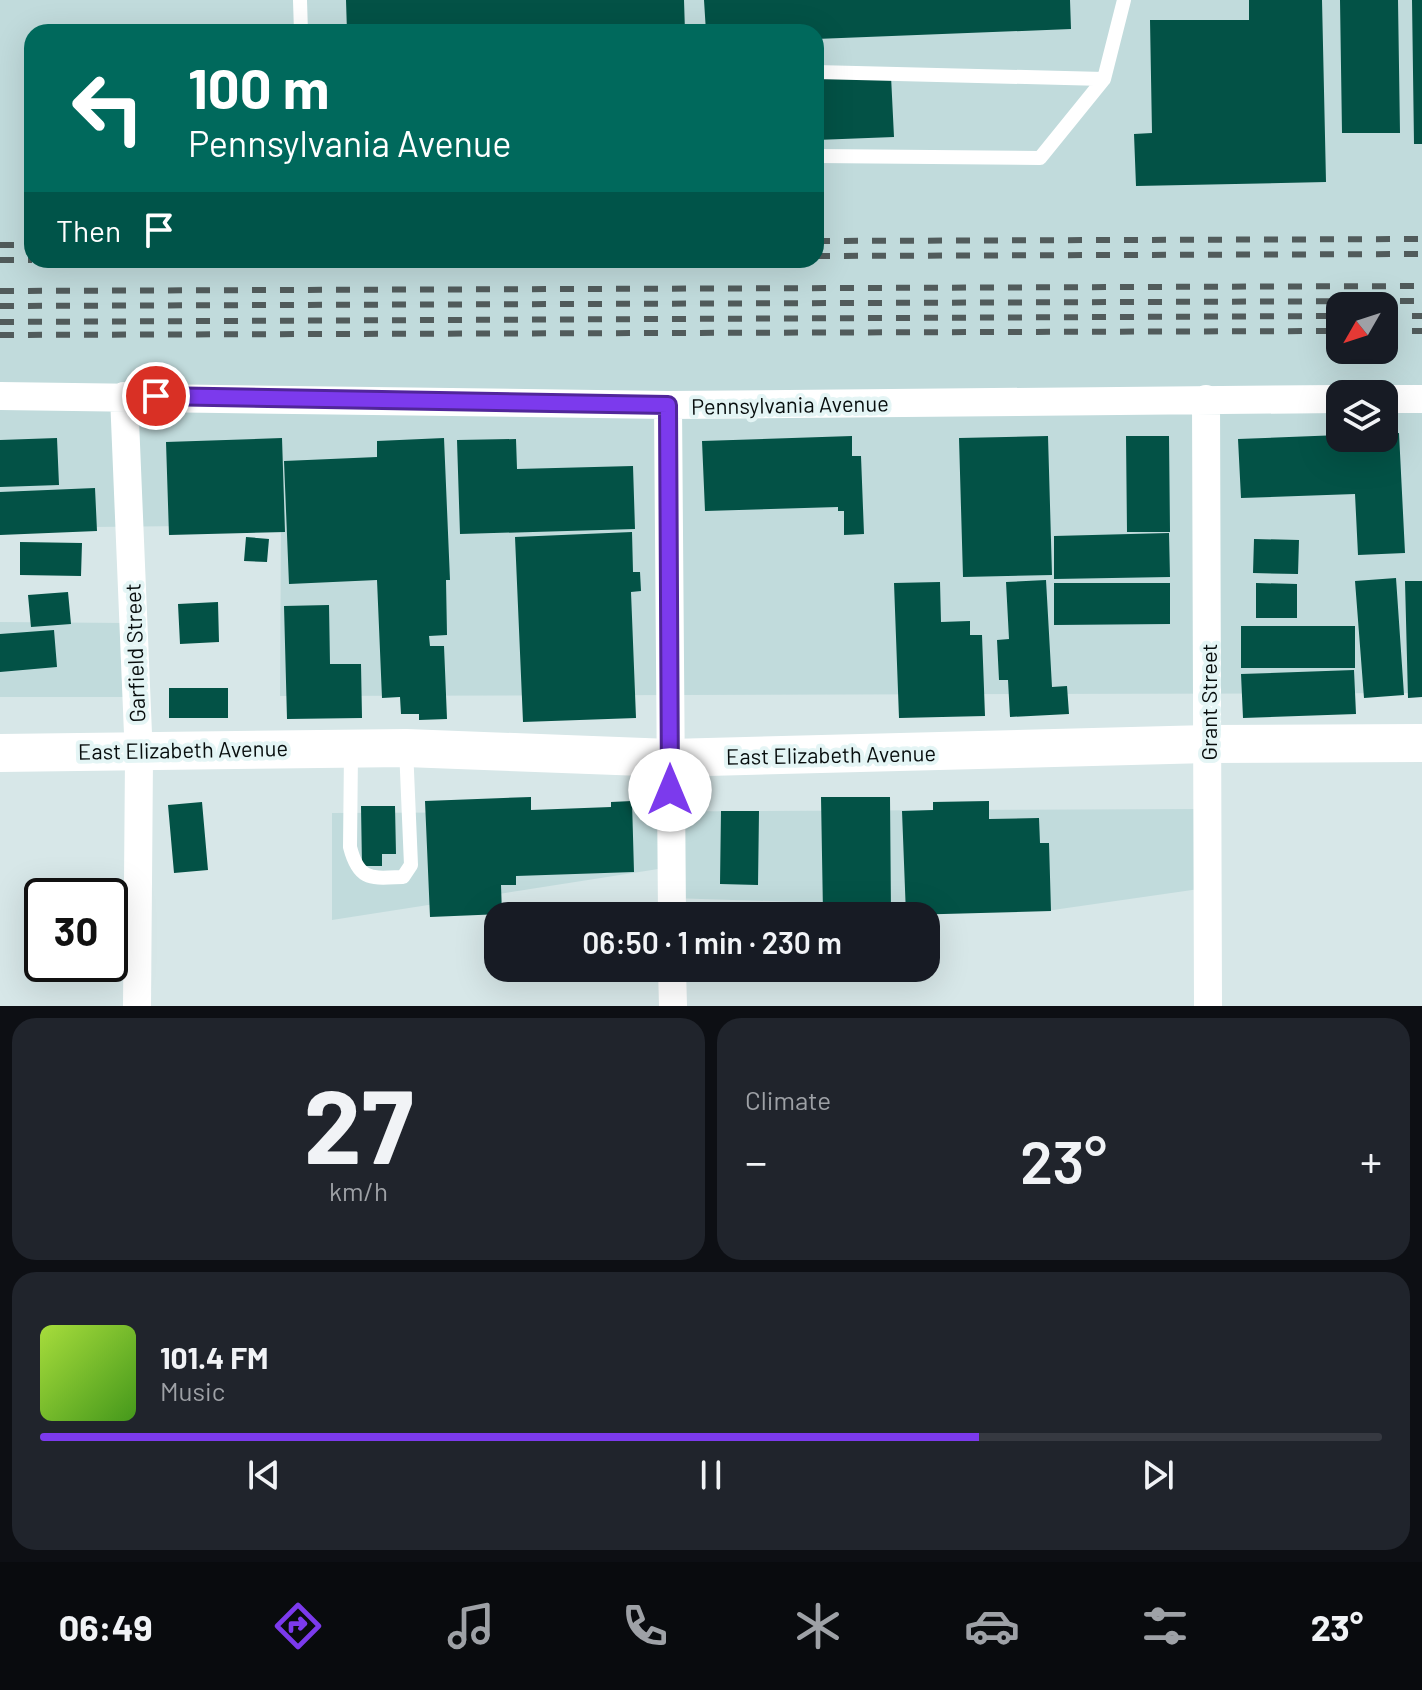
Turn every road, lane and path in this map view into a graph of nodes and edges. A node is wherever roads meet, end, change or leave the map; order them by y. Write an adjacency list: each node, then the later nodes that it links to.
1 (300, 0): 3 (lane)
2 (1124, 0): 5 (lane)
3 (301, 24)
4 (824, 72): 5 (lane)
5 (1104, 79): 6 (lane)
6 (824, 156)
7 (0, 396): 8 (street, Pennsylvania Avenue)
8 (124, 396): 13 (street, Pennsylvania Avenue); 18 (street, Garfield Street)
9 (1206, 399): 10 (street, Pennsylvania Avenue); 13 (street, Pennsylvania Avenue); 15 (street, Grant Street)
10 (1326, 399)
11 (1398, 399): 12 (street)
12 (1422, 399)
13 (668, 405): 20 (street)
14 (1422, 743): 15 (street, East Elizabeth Avenue)
15 (1208, 744): 20 (street, East Elizabeth Avenue); 25 (street, Grant Street)
16 (350, 748): 17 (street, East Elizabeth Avenue); 17 (lane); 18 (street, East Elizabeth Avenue)
17 (406, 748): 20 (street, East Elizabeth Avenue)
18 (138, 749): 19 (street, East Elizabeth Avenue); 23 (street, Garfield Street)
19 (0, 753)
20 (670, 758): 21 (street)
21 (672, 902)
22 (672, 982): 24 (street)
23 (137, 1006)
24 (673, 1006)
25 (1208, 1006)

